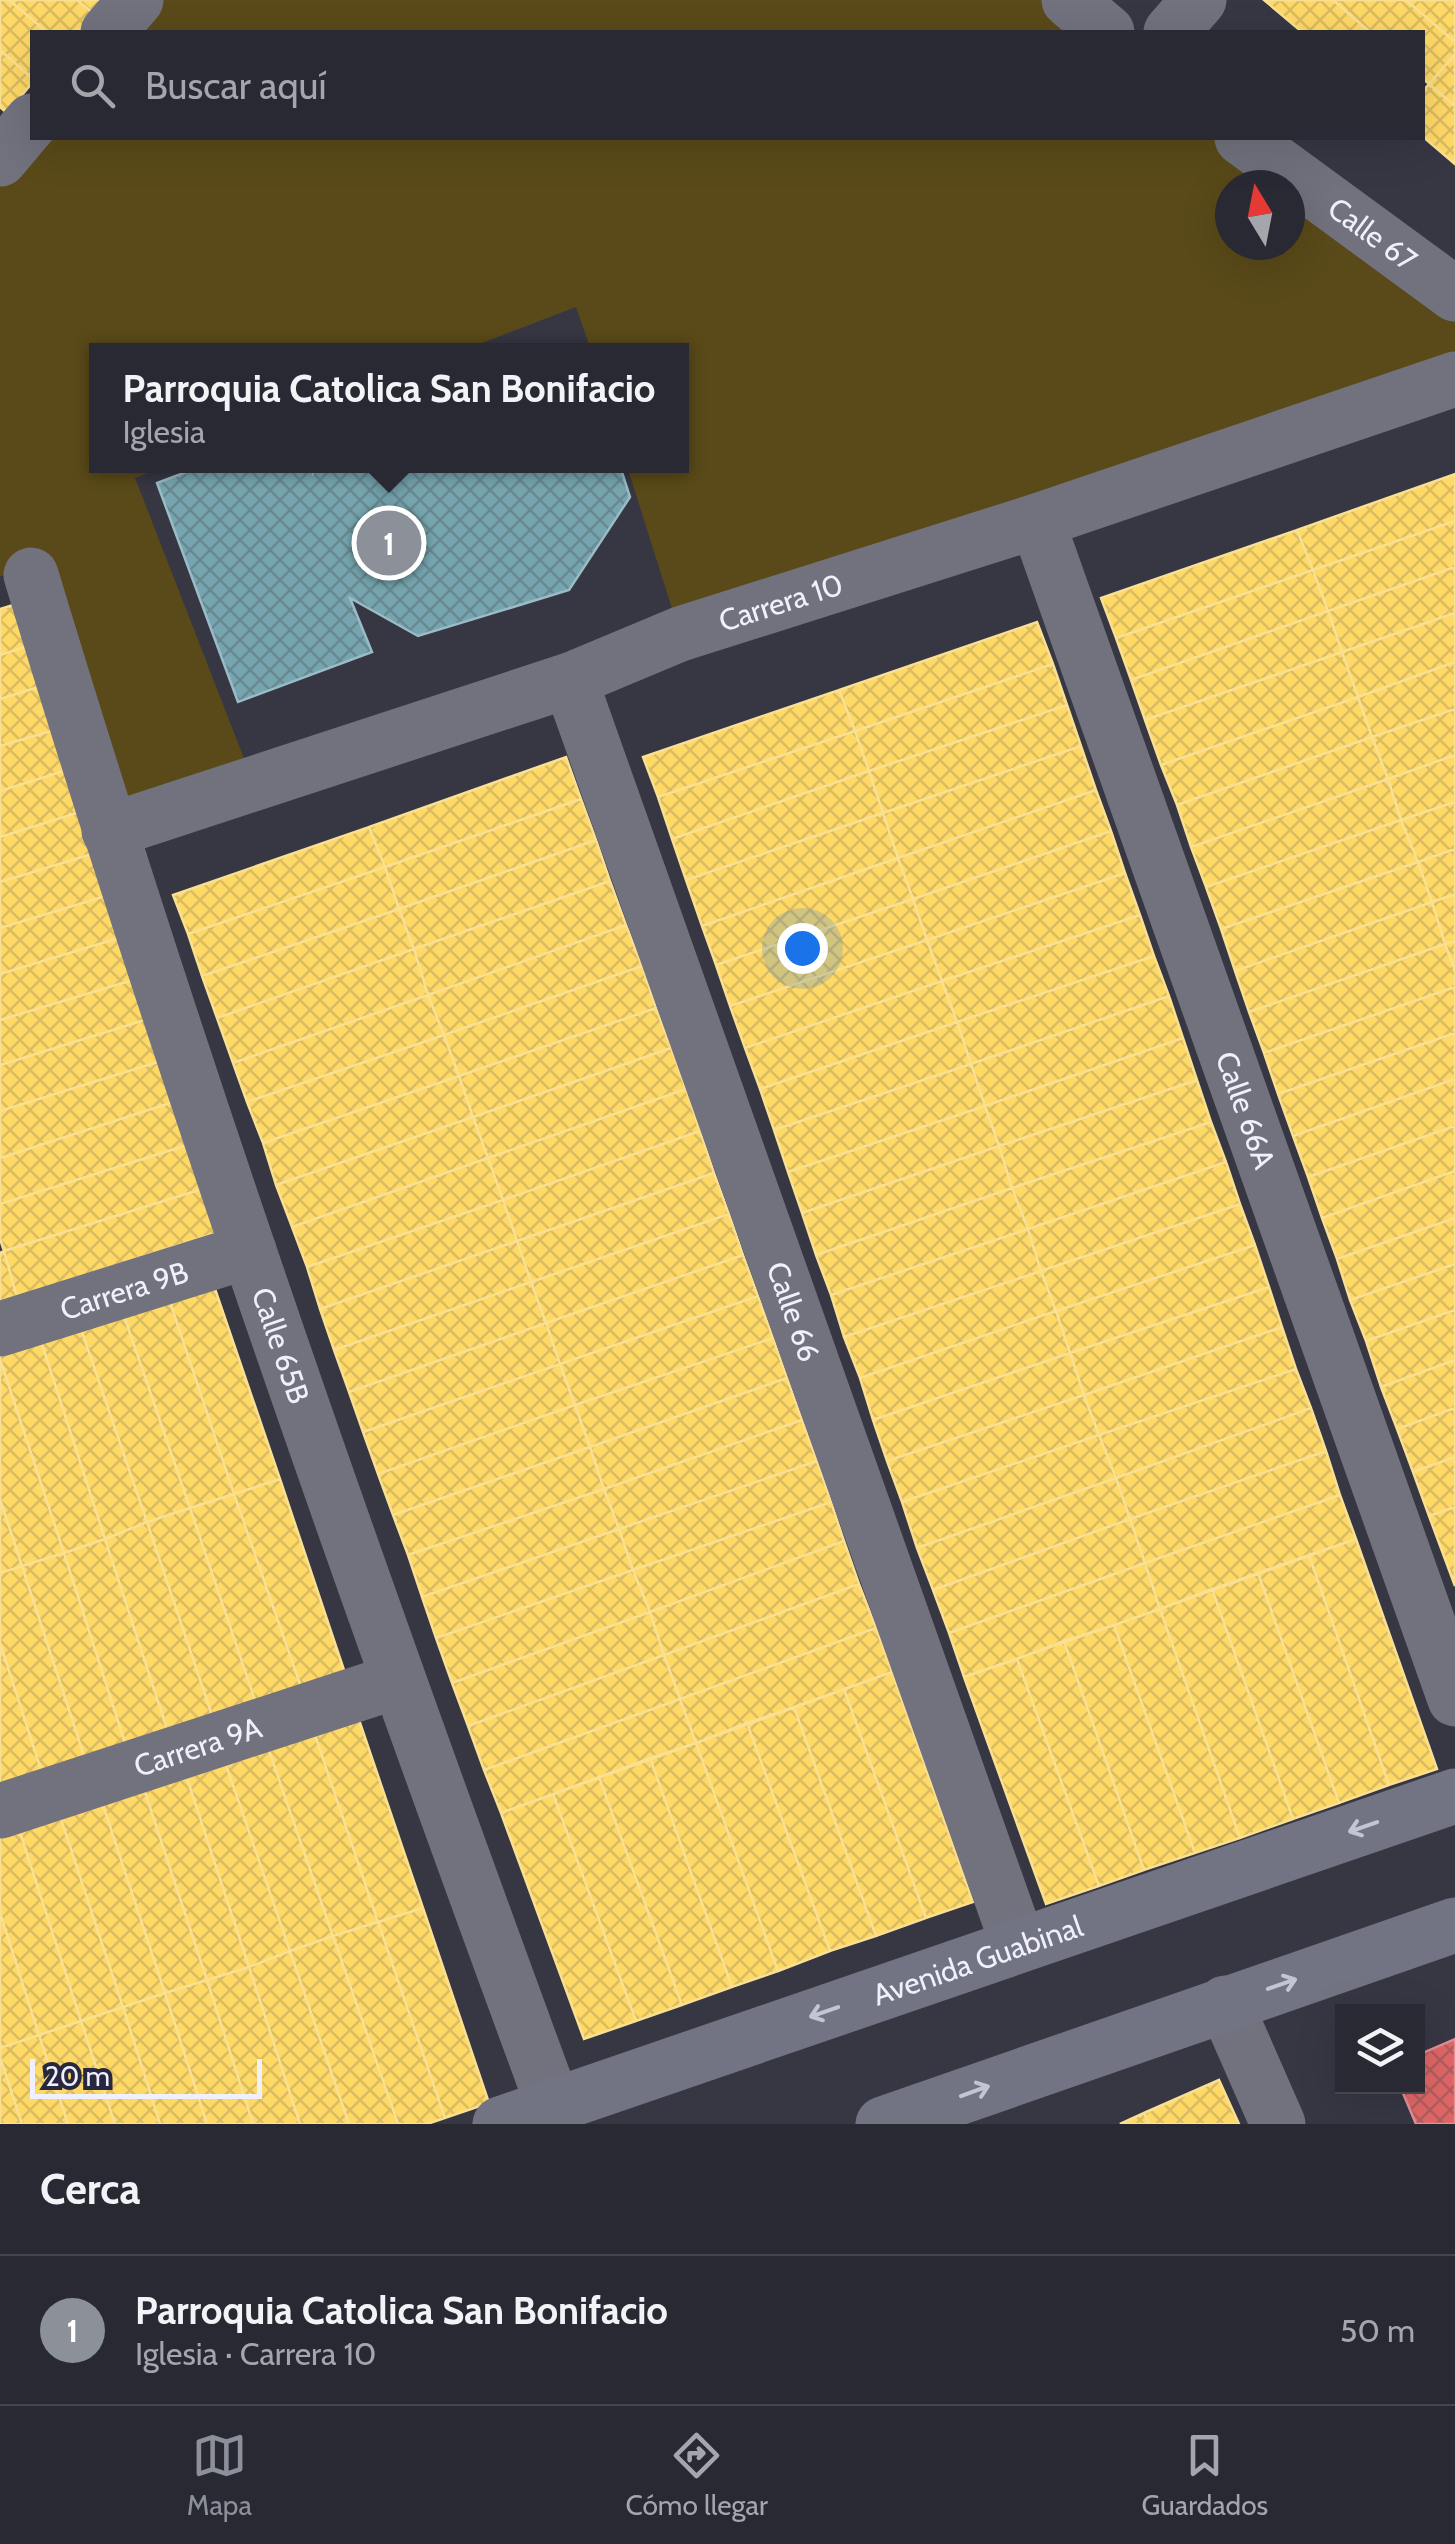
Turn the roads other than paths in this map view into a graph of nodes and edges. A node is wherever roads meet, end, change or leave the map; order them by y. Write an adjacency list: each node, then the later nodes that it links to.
1 (136, 0): 4 (street)
2 (1070, 0): 5 (street)
3 (1199, 0): 6 (street)
4 (110, 30)
5 (1104, 30)
6 (1173, 30)
7 (30, 123): 9 (street)
8 (1245, 140): 10 (street, Calle 67)
9 (0, 159)
10 (1455, 294)
11 (1455, 379): 12 (street, Carrera 10)
12 (1037, 521): 14 (street, Carrera 10); 19 (street, Calle 66A)
13 (31, 575): 15 (street, Calle 65B)
14 (570, 680): 15 (street, Carrera 10); 23 (street, Calle 66)
15 (108, 832): 16 (street, Calle 65B)
16 (249, 1251): 17 (street, Carrera 9B); 18 (street, Calle 65B)
17 (0, 1329)
18 (396, 1681): 21 (street, Carrera 9A); 25 (street, Calle 65B)
19 (1455, 1699)
20 (1455, 1796): 23 (main road, Avenida Guabinal, one-way to 23)
21 (0, 1811)
22 (1455, 1925): 24 (main road, one-way to 22)
23 (1018, 1944): 25 (main road, Avenida Guabinal, one-way to 25)
24 (1225, 2002): 27 (main road, one-way to 24); 28 (street)
25 (554, 2107): 26 (main road, Avenida Guabinal)
26 (500, 2124)
27 (883, 2124)
28 (1278, 2124)

